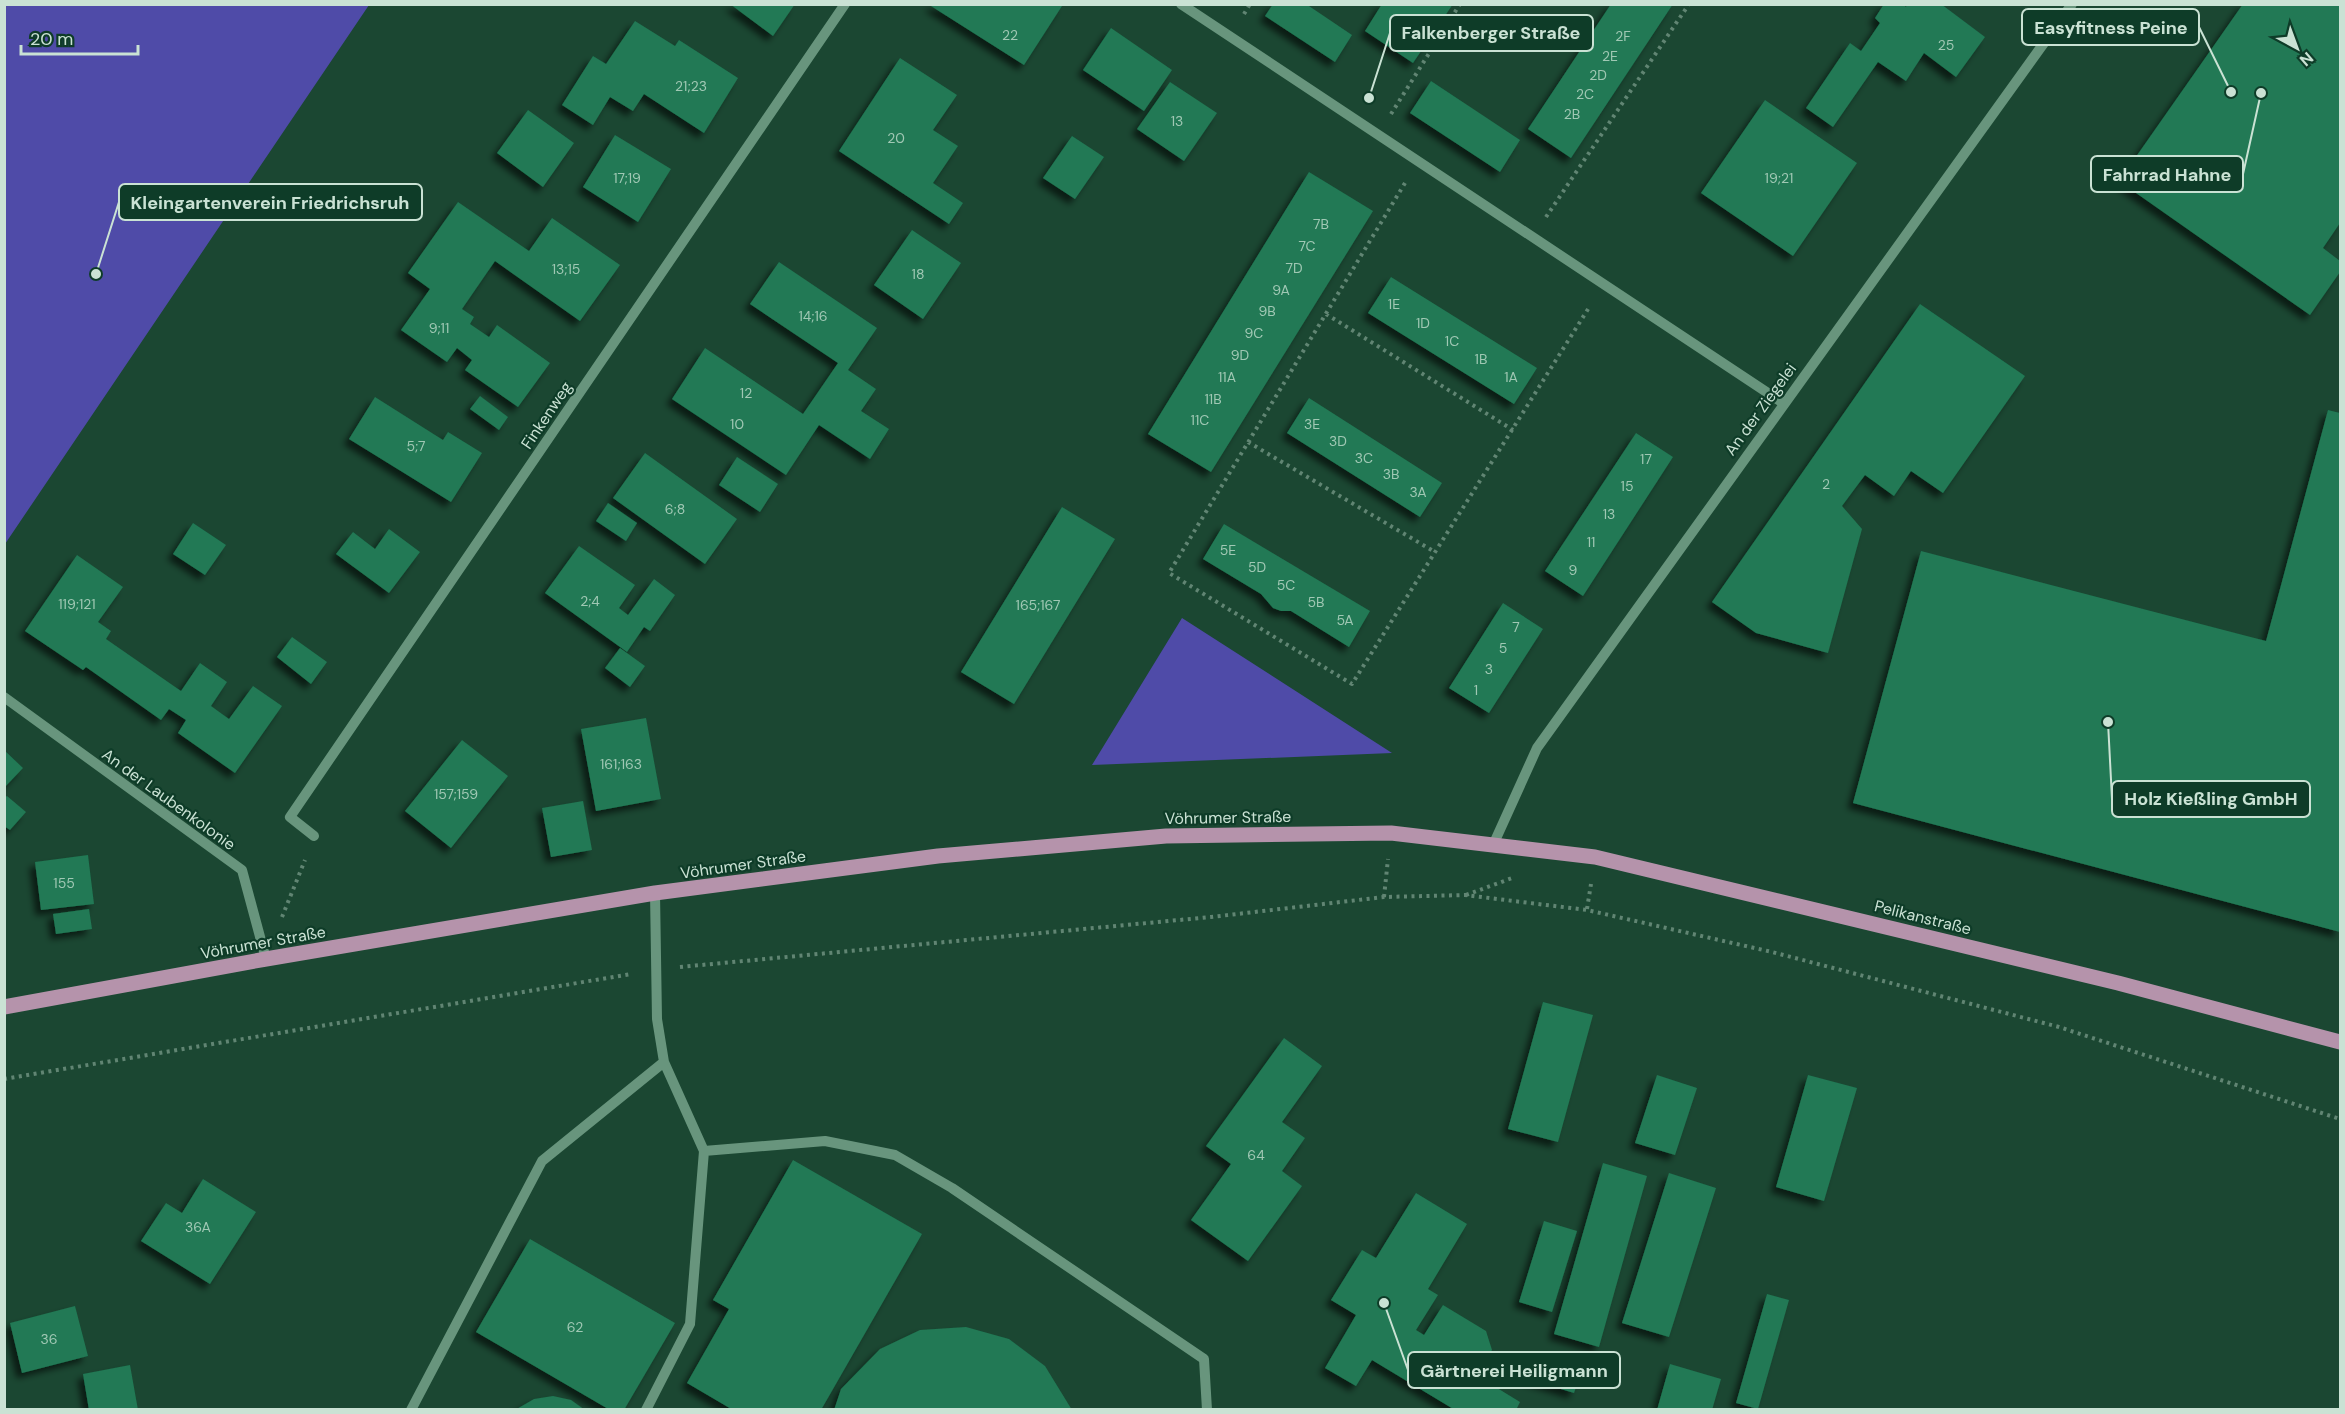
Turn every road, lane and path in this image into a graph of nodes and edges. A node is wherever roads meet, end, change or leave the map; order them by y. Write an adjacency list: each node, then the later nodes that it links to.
1 (845, 4): 17 (street, Finkenweg)
2 (1181, 4): 6 (street)
3 (1460, 4): 6 (path)
4 (1689, 4): 8 (path)
5 (2072, 4): 11 (street, An der Ziegelei)
6 (1377, 135): 7 (street)
7 (1418, 162): 8 (street); 10 (path)
8 (1532, 237): 9 (street)
9 (1604, 285): 11 (street); 12 (path)
10 (1326, 314): 12 (path); 13 (path)
11 (1783, 403): 18 (street, An der Ziegelei)
12 (1513, 429): 14 (path)
13 (1248, 442): 14 (path); 14 (path)
14 (1435, 552)
15 (4, 697): 21 (street, An der Laubenkolonie)
16 (1391, 833): 18 (main road, Vöhrumer Straße); 19 (main road, Vöhrumer Straße); 20 (path)
17 (314, 836): 21 (path)
18 (1494, 843): 24 (main road, Pelikanstraße)
19 (655, 893): 21 (main road, Vöhrumer Straße); 22 (street)
20 (1384, 897): 22 (path); 27 (path)
21 (266, 960): 23 (main road, Vöhrumer Straße)
22 (656, 970): 25 (street); 26 (path)
23 (4, 1007)
24 (2340, 1042)
25 (664, 1062): 28 (street); 29 (street)
26 (4, 1079)
27 (2340, 1119)
28 (704, 1151): 30 (street); 31 (street)
29 (411, 1410)
30 (646, 1410)
31 (1207, 1410)

